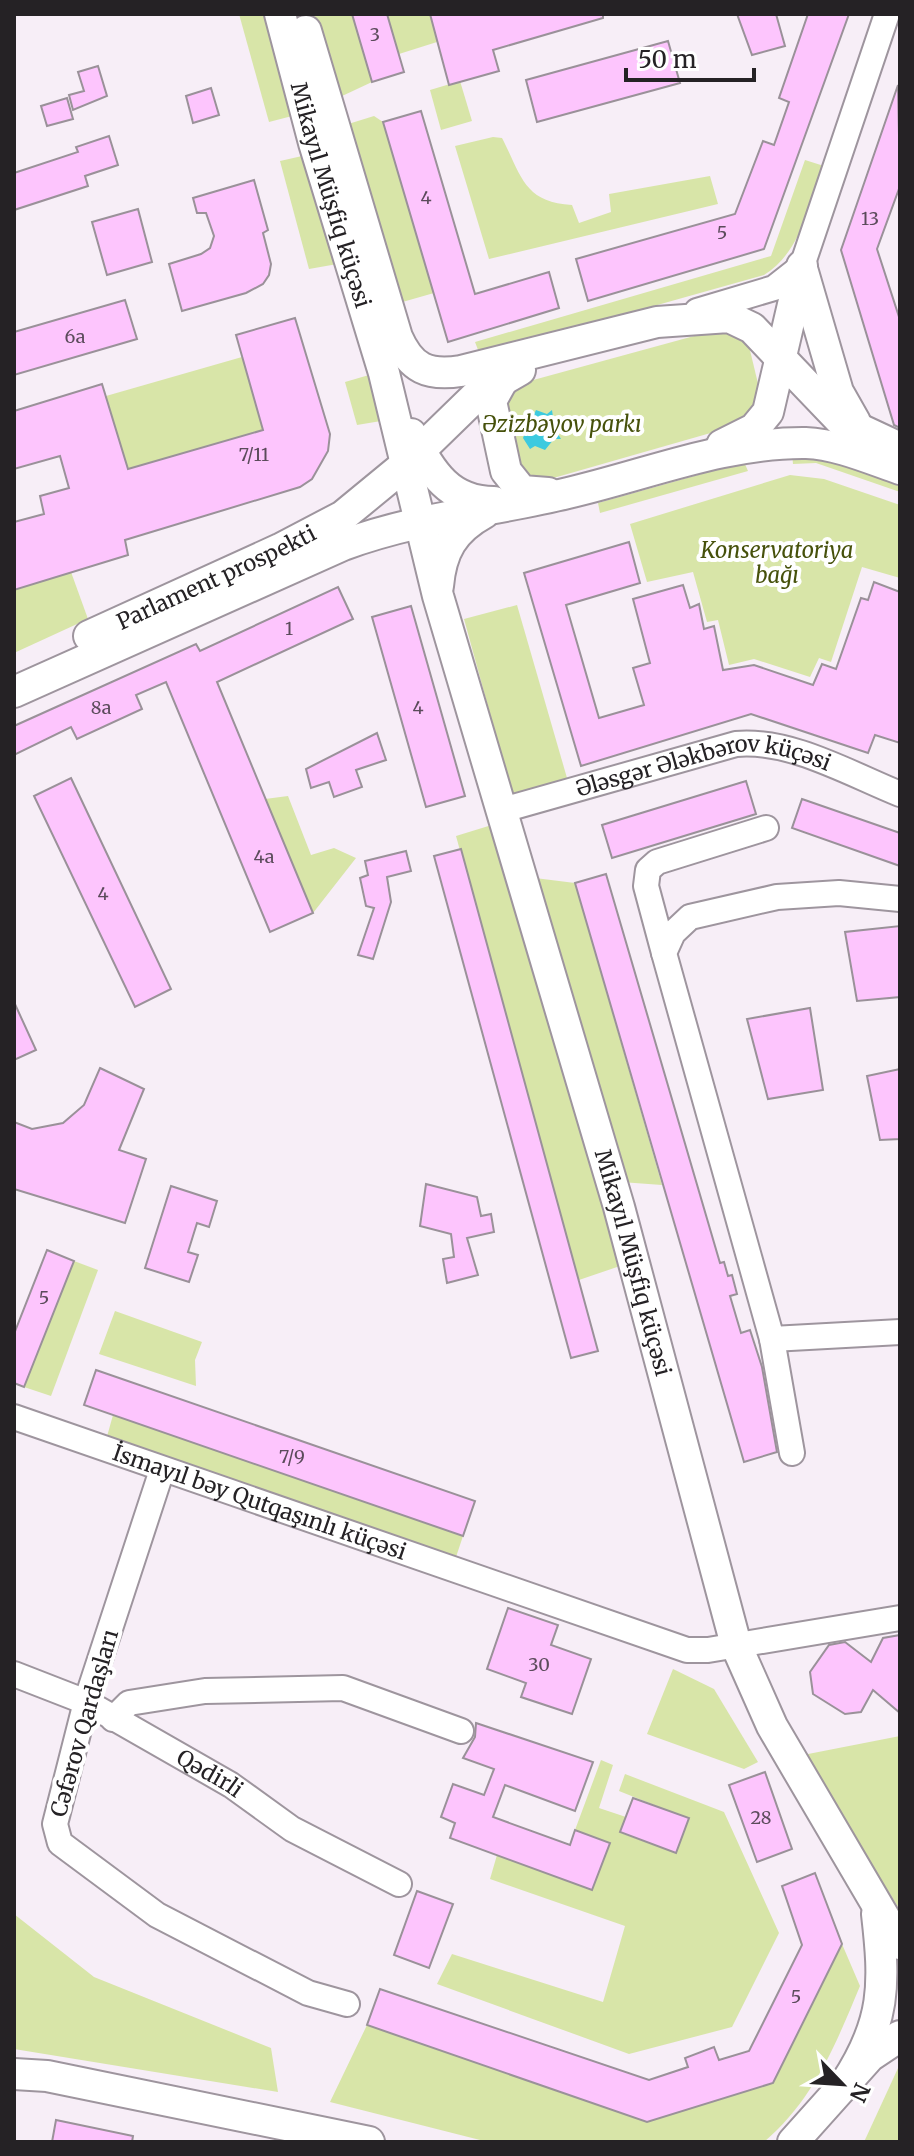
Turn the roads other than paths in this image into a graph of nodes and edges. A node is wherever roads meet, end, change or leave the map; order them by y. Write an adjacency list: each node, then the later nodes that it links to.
1 (280, 14): 12 (main road, Mikayıl Müşfiq küçəsi)
2 (301, 14): 7 (main road, Mikayıl Müşfiq küçəsi)
3 (887, 14): 4 (street)
4 (802, 266): 6 (street); 8 (main road); 11 (main road)
5 (729, 317): 6 (main road); 8 (main road); 10 (main road)
6 (657, 322): 7 (main road)
7 (594, 340): 9 (main road, Parlament prospekti)
8 (782, 359): 10 (main road); 11 (main road)
9 (505, 376): 12 (main road, Parlament prospekti); 15 (main road)
10 (770, 406): 13 (main road)
11 (883, 449): 13 (main road); 14 (main road)
12 (413, 458): 16 (main road); 18 (main road, Mikayıl Müşfiq küçəsi); 21 (main road, Parlament prospekti)
13 (691, 460): 15 (main road)
14 (900, 469)
15 (571, 493): 16 (main road)
16 (534, 501): 17 (main road, Parlament prospekti)
17 (492, 510): 18 (main road, Parlament prospekti); 20 (main road)
18 (420, 523): 19 (main road, Parlament prospekti); 20 (main road, Mikayıl Müşfiq küçəsi)
19 (364, 537): 20 (main road); 22 (main road, Parlament prospekti)
20 (438, 596): 24 (main road, Mikayıl Müşfiq küçəsi)
21 (14, 670)
22 (14, 692)
23 (900, 794): 24 (street, Ələsgər Ələkbərov küçəsi)
24 (503, 810): 34 (main road, Mikayıl Müşfiq küçəsi)
25 (766, 828): 27 (street)
26 (900, 899): 27 (street)
27 (664, 953): 29 (street)
28 (900, 1332): 29 (street)
29 (772, 1339): 31 (street)
30 (14, 1417): 32 (street, İsmayıl bəy Qutqaşınlı küçəsi)
31 (792, 1453)
32 (162, 1470): 34 (street, İsmayıl bəy Qutqaşınlı küçəsi); 36 (street, Cəfərov Qardaşları)
33 (900, 1618): 34 (street, İsmayıl bəy Qutqaşınlı küçəsi)
34 (736, 1645): 40 (main road, Mikayıl Müşfiq küçəsi)
35 (14, 1674): 36 (street, Qədirli)
36 (86, 1702): 37 (street, Qədirli); 42 (street, Cəfərov Qardaşları)
37 (113, 1719): 38 (street); 39 (street, Qədirli)
38 (461, 1731)
39 (399, 1884)
40 (876, 1908): 41 (main road, Mikayıl Müşfiq küçəsi); 45 (main road, Mikayıl Müşfiq küçəsi)
41 (900, 1944)
42 (347, 2004)
43 (900, 2036): 45 (main road)
44 (14, 2074): 46 (main road)
45 (845, 2084): 47 (main road)
46 (369, 2142)
47 (793, 2142)

